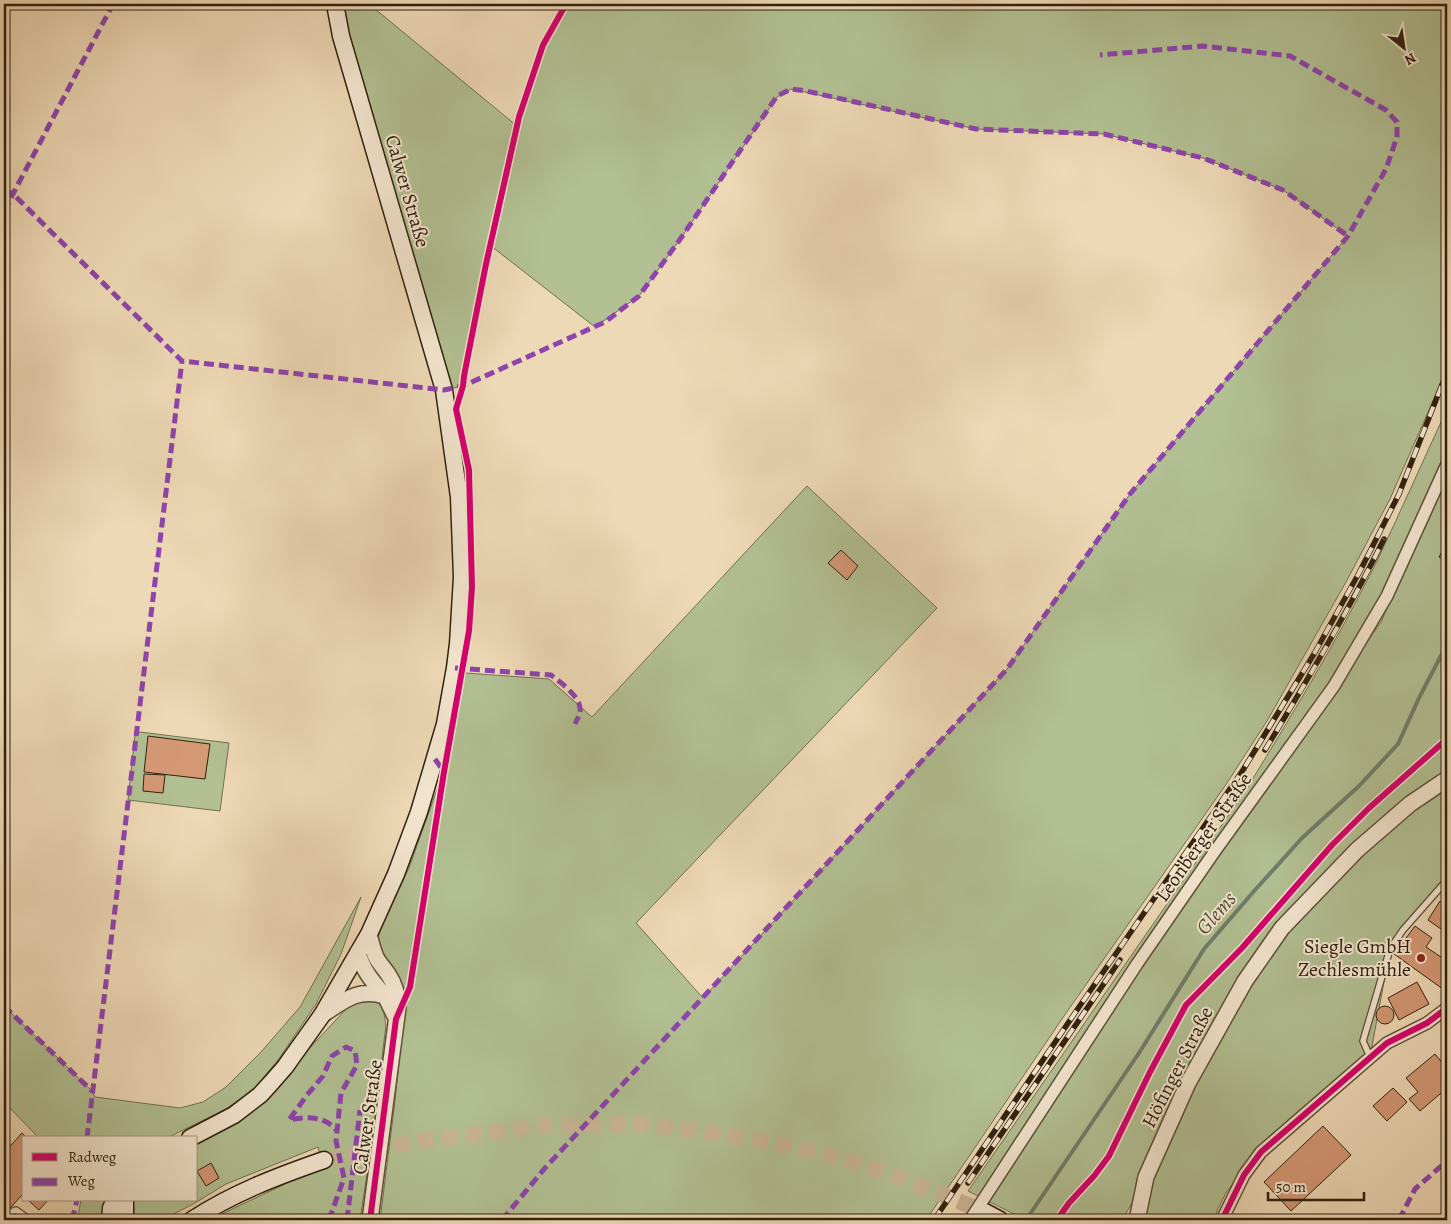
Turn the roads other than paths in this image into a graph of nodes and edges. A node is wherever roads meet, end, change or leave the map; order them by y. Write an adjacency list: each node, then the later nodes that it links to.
1 (334, 4): 5 (main road, Calwer Straße)
2 (1447, 464): 22 (street, Leonberger Straße)
3 (1447, 779): 24 (street, Höfinger Straße)
4 (1447, 880): 11 (lane)
5 (369, 934): 6 (main road, Calwer Straße); 10 (street, Calwer Straße)
6 (358, 952): 7 (street); 9 (main road, Calwer Straße)
7 (385, 996): 9 (street); 10 (street)
8 (1447, 1008): 11 (street)
9 (322, 1015): 12 (main road, Calwer Straße)
10 (396, 1018): 21 (street, Calwer Straße)
11 (1370, 1057): 25 (street)
12 (194, 1136)
13 (324, 1160): 20 (main road)
14 (114, 1202): 17 (main road)
15 (125, 1202): 17 (main road)
16 (984, 1212): 23 (main road)
17 (122, 1219)
18 (4, 1220): 19 (lane)
19 (30, 1220)
20 (192, 1220)
21 (370, 1220)
22 (970, 1220)
23 (1000, 1220)
24 (1137, 1220)
25 (1222, 1220)

